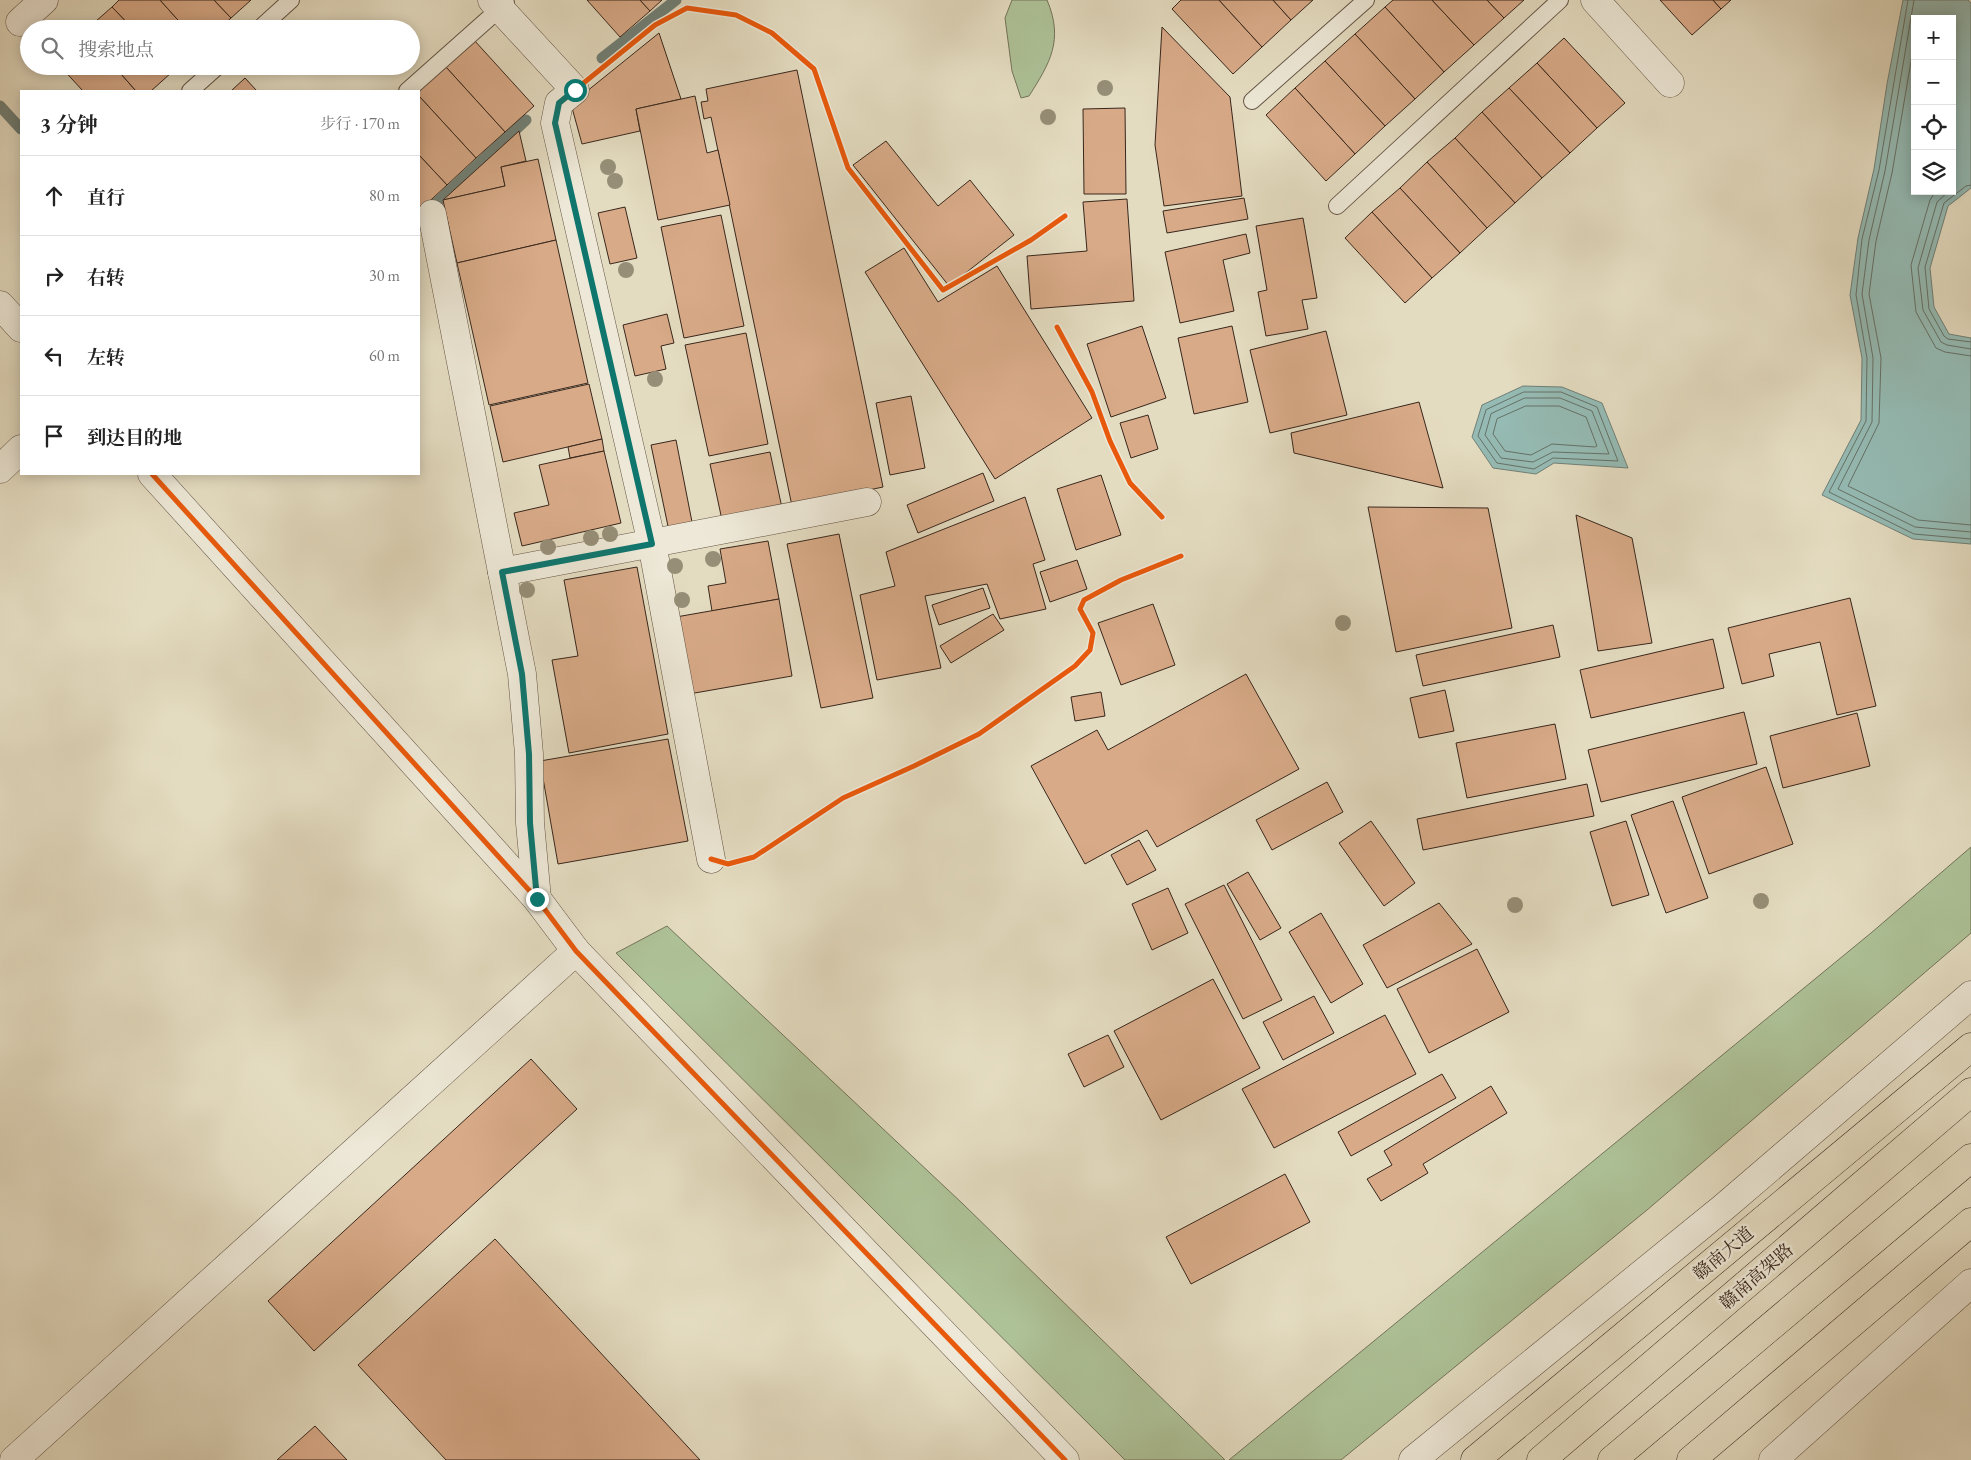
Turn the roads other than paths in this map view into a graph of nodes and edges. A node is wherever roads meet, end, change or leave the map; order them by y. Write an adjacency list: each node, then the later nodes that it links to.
1 (44, 0): 7 (street)
2 (291, 0): 8 (lane)
3 (1366, 0): 13 (lane)
4 (1560, 0): 14 (lane)
5 (1596, 0): 10 (street)
6 (500, 3): 12 (lane); 22 (street)
7 (22, 20)
8 (269, 20)
9 (208, 75): 11 (lane)
10 (1670, 82)
11 (191, 90)
12 (408, 90)
13 (1252, 101)
14 (1336, 206)
15 (432, 214): 23 (street)
16 (0, 304): 17 (street)
17 (20, 327)
18 (20, 450): 19 (street)
19 (0, 469)
20 (153, 475): 25 (street)
21 (867, 502): 22 (street)
22 (652, 544): 23 (street); 24 (street)
23 (502, 572): 25 (street)
24 (711, 859)
25 (537, 899): 26 (street)
26 (576, 951): 33 (street); 34 (street)
27 (1971, 995): 35 (street)
28 (1971, 1047): 36 (main road, 赣南大道)
29 (1971, 1092): 37 (main road, 赣南高架路)
30 (1971, 1158): 38 (main road)
31 (1971, 1222): 39 (main road)
32 (1971, 1283): 40 (street)
33 (14, 1460)
34 (1065, 1460)
35 (1413, 1460)
36 (1475, 1460)
37 (1541, 1460)
38 (1612, 1460)
39 (1691, 1460)
40 (1772, 1460)

